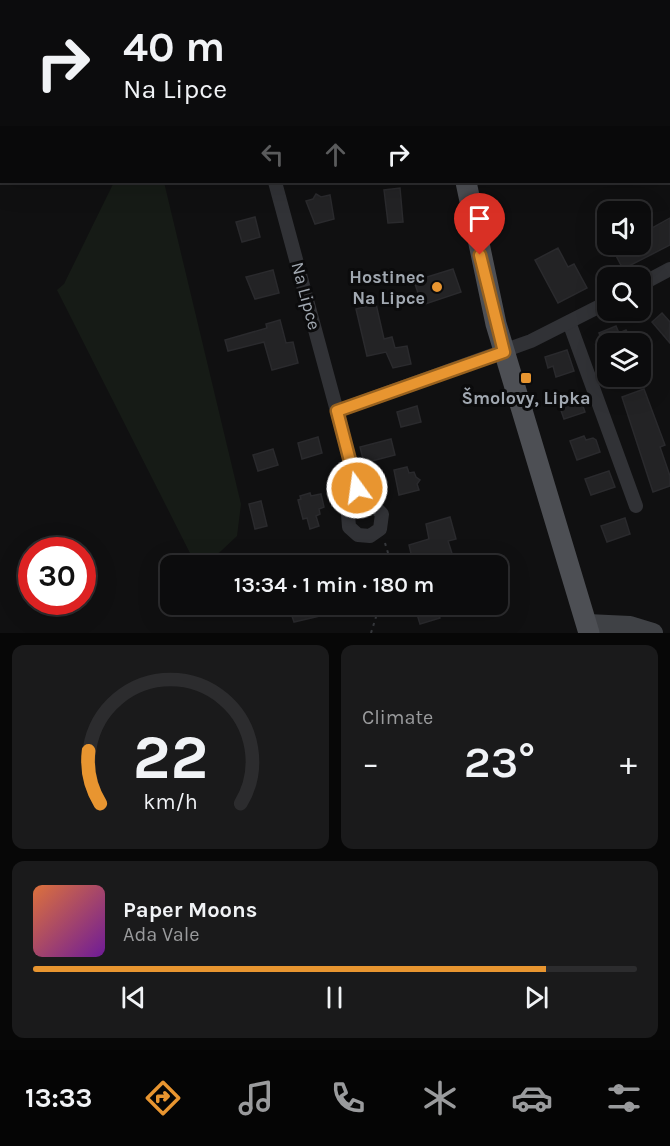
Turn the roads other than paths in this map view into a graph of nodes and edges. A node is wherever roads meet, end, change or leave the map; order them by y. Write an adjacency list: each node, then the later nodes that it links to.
1 (275, 183): 8 (street, Na Lipce)
2 (466, 183): 7 (main road)
3 (670, 269): 4 (street)
4 (651, 279)
5 (597, 308): 6 (street)
6 (570, 322): 7 (street); 10 (street)
7 (504, 352): 8 (street); 11 (main road)
8 (337, 411): 9 (street, Na Lipce)
9 (357, 488): 9 (street)
10 (636, 506)
11 (588, 629): 12 (street)
12 (653, 633)

